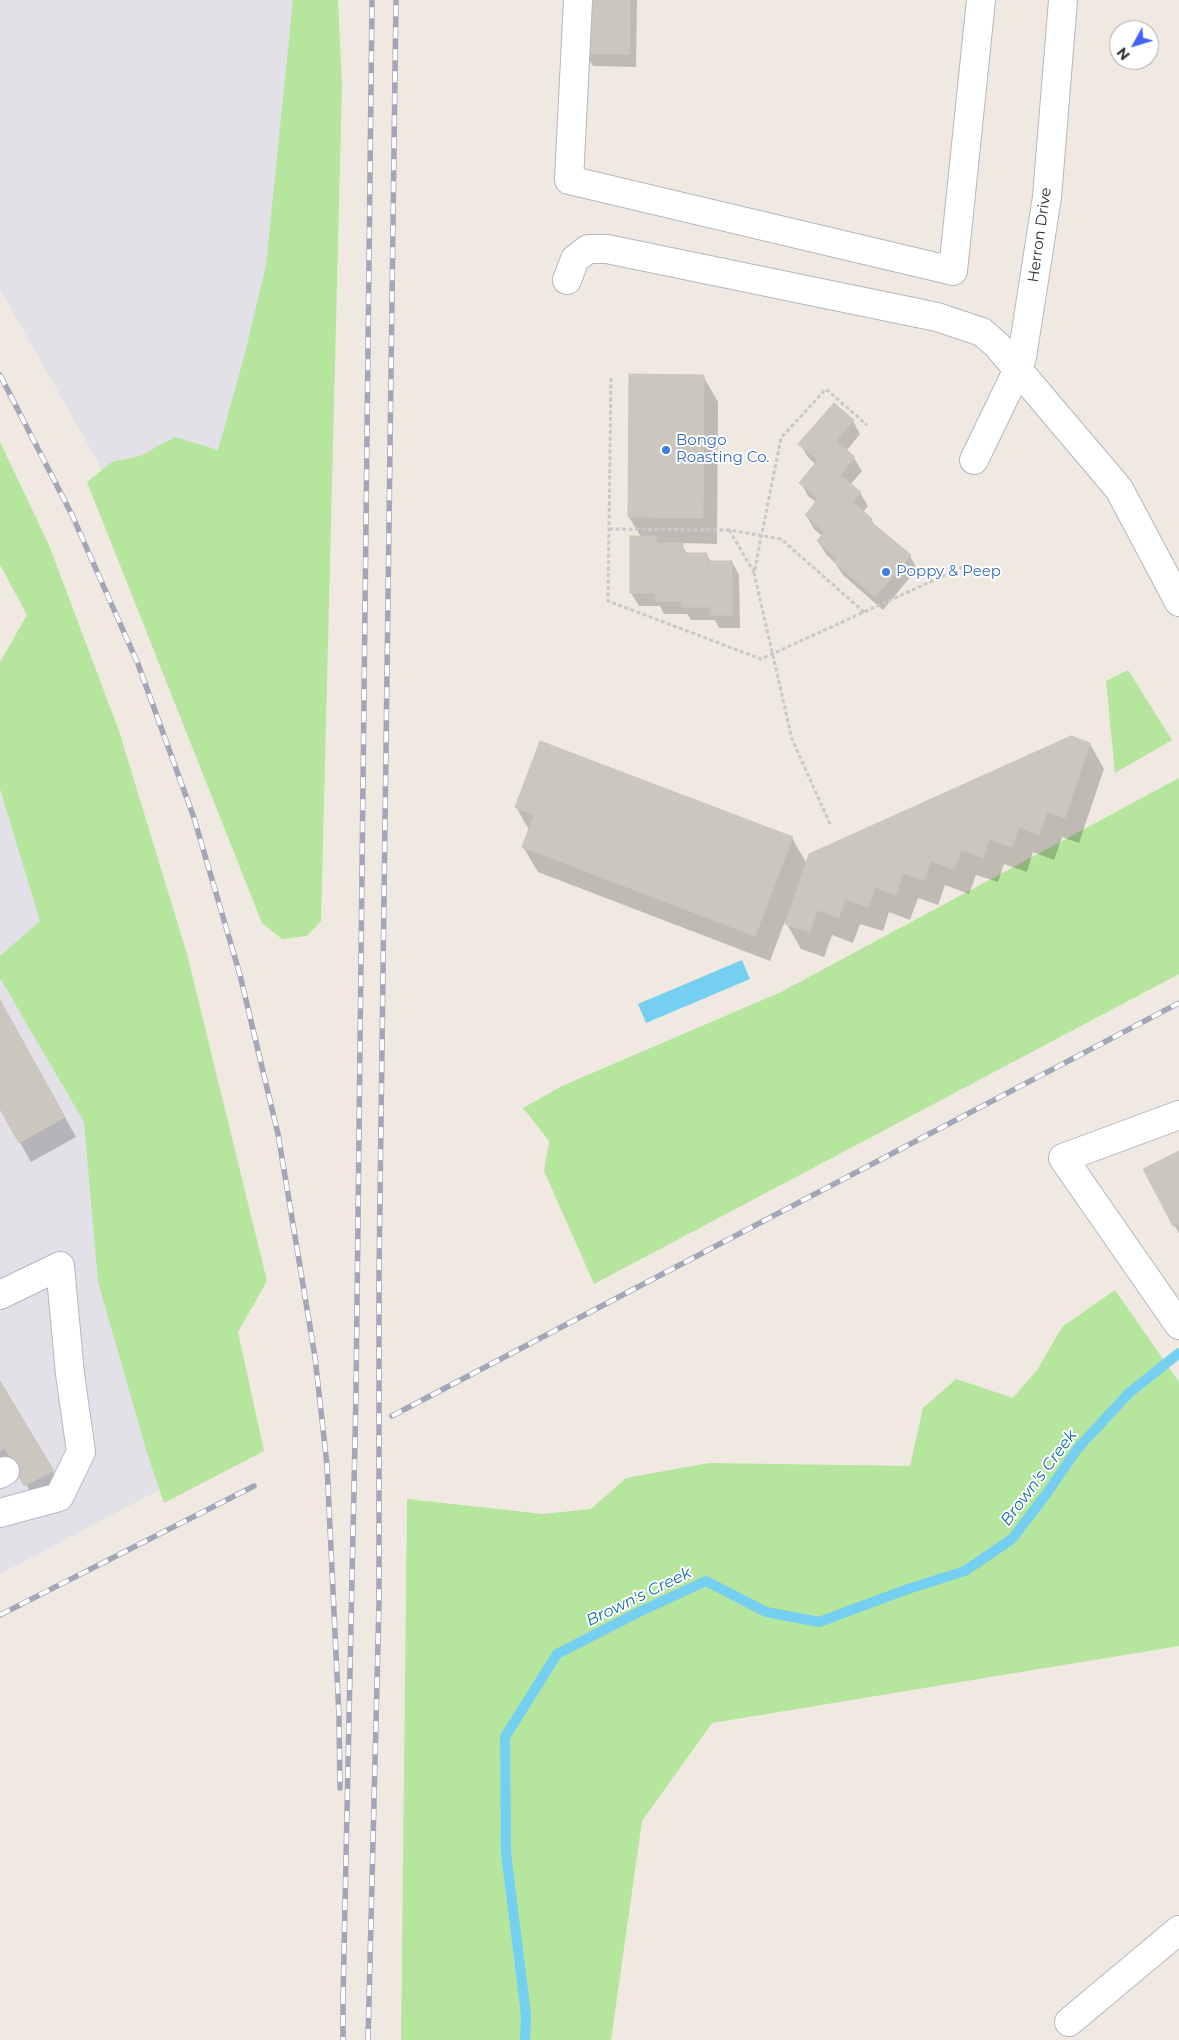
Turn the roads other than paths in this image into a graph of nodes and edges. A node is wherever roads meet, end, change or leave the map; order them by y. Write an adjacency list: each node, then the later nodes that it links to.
1 (578, 0): 2 (street)
2 (981, 0)
3 (1063, 0): 5 (street, Herron Drive)
4 (567, 280): 5 (street)
5 (1018, 369): 6 (street, Herron Drive); 7 (street)
6 (974, 460)
7 (1179, 602)
8 (1179, 1115): 10 (street)
9 (0, 1295): 11 (street)
10 (1172, 1316)
11 (0, 1513)
12 (1179, 1930): 13 (street)
13 (1069, 2022)

